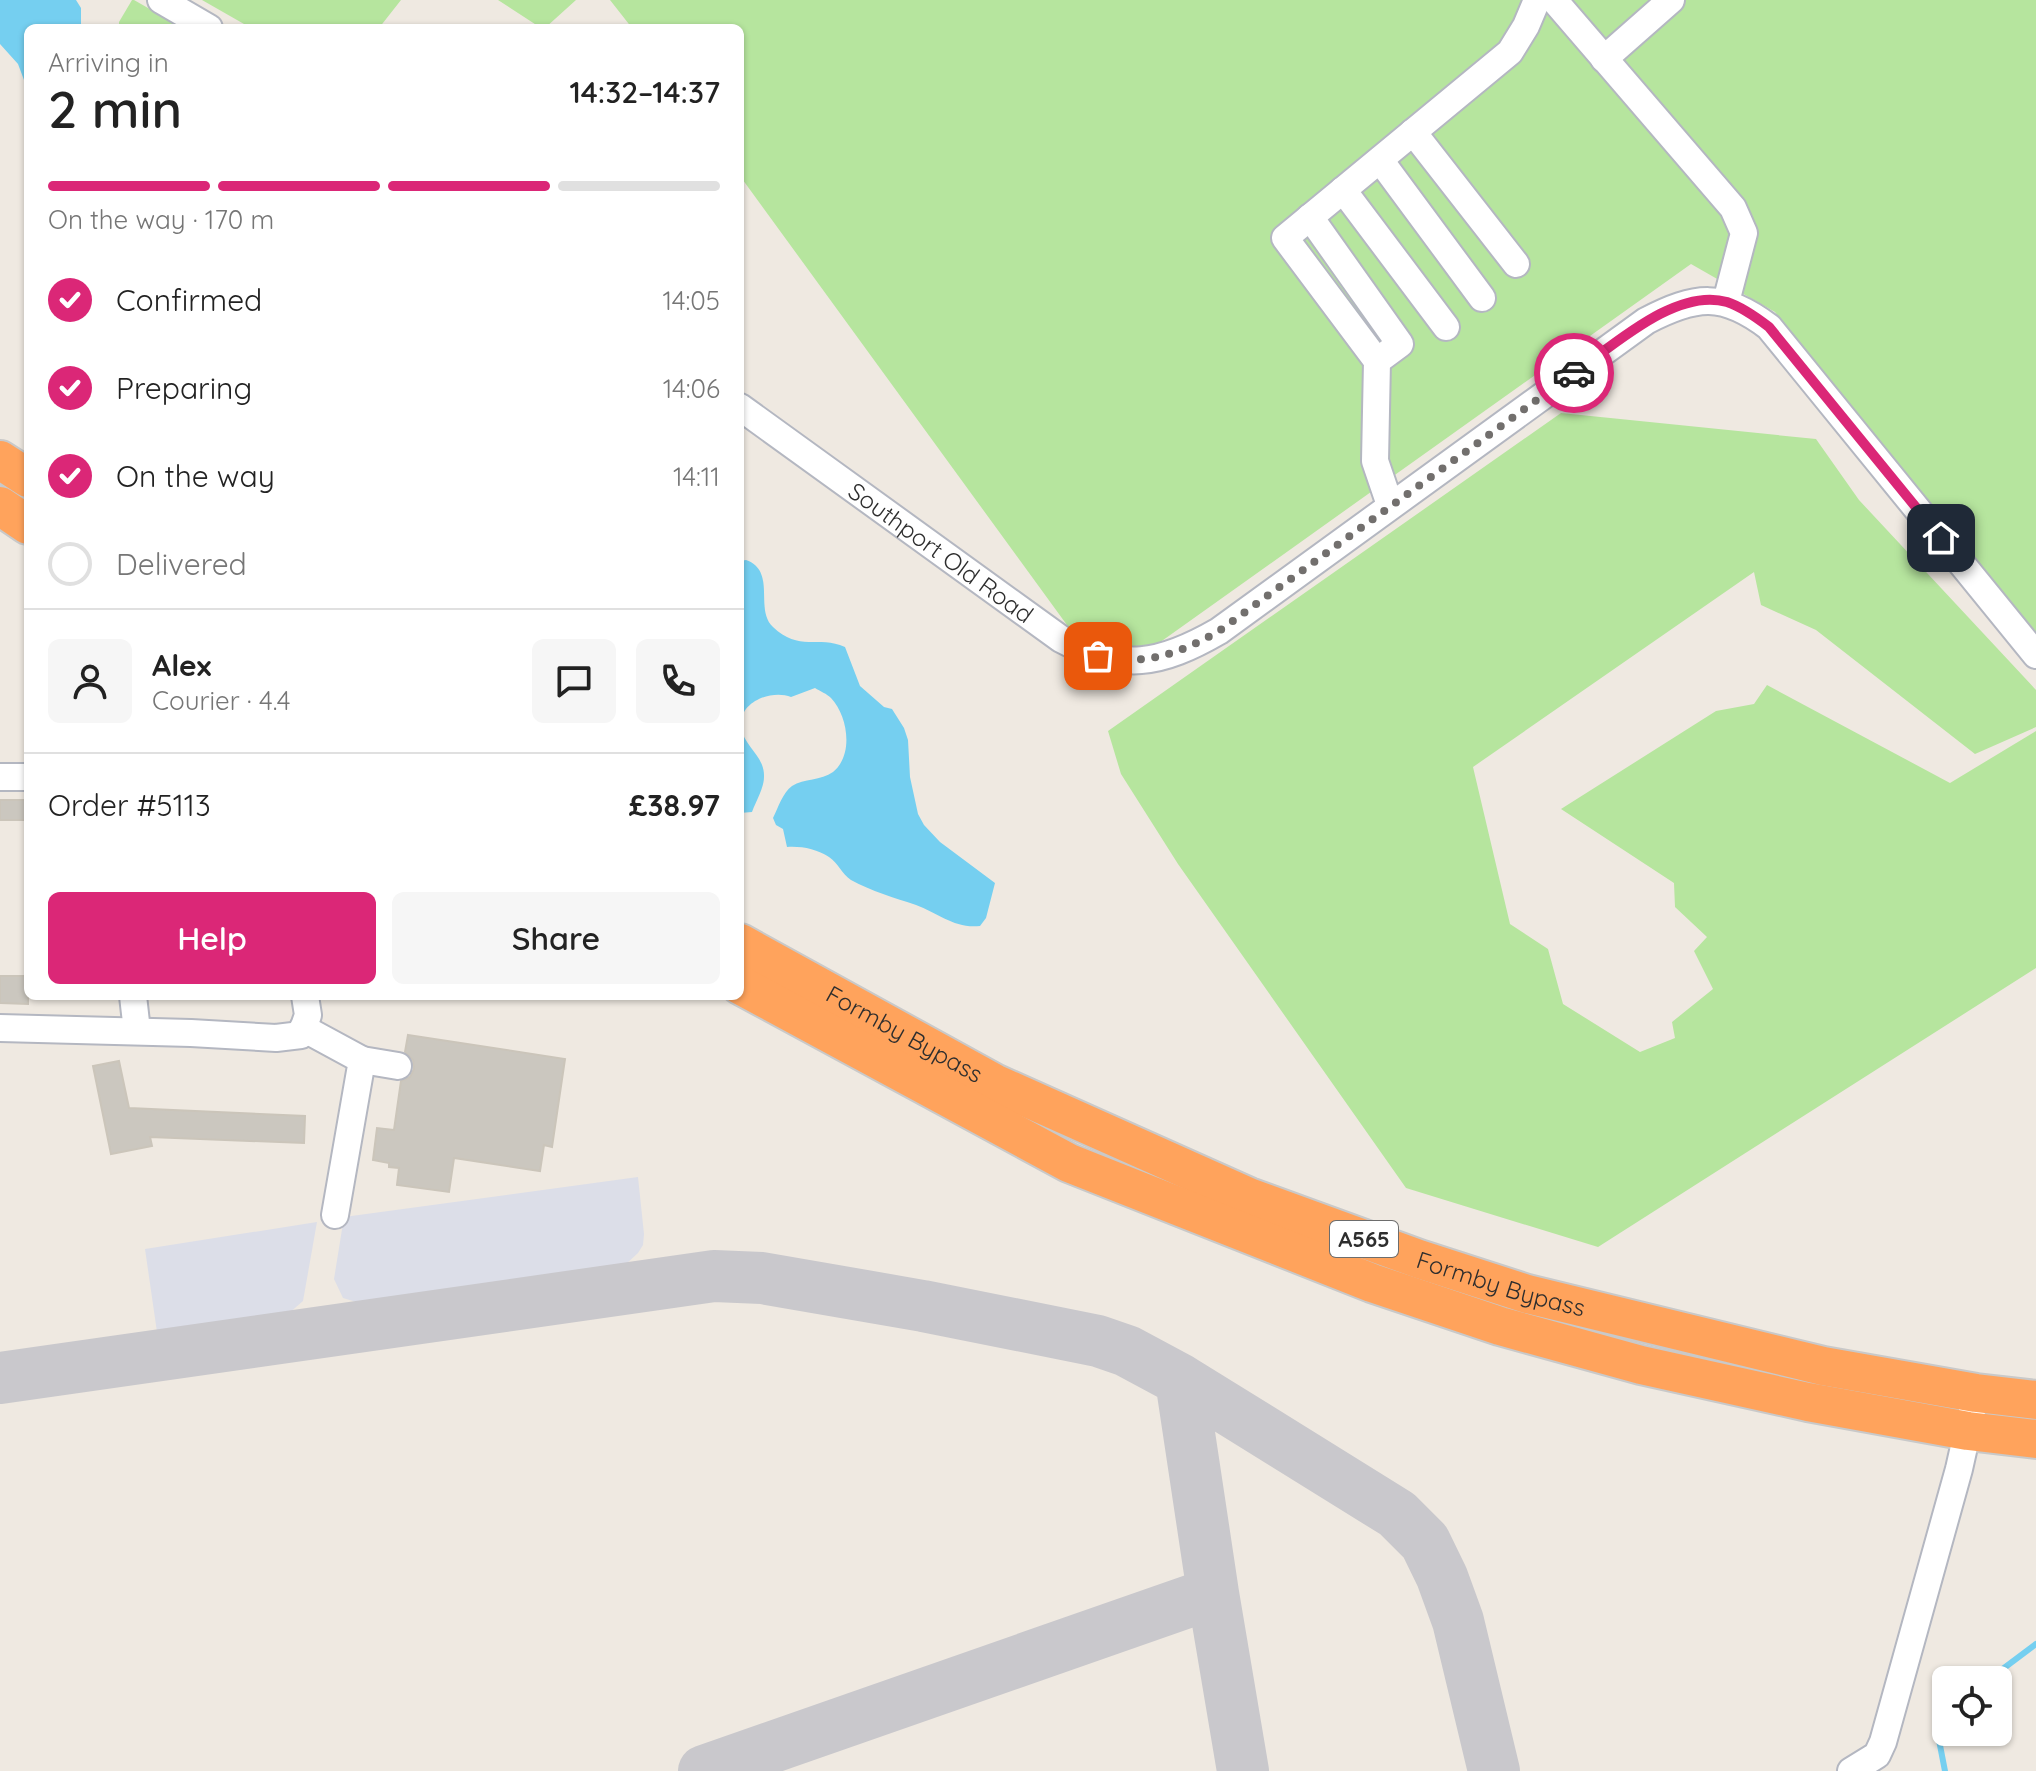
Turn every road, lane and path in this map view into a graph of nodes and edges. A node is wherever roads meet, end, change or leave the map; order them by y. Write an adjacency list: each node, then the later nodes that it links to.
1 (161, 0): 5 (street)
2 (1537, 0): 7 (street)
3 (1671, 0): 6 (street)
4 (1570, 6): 6 (street)
5 (202, 24)
6 (1604, 59): 12 (street)
7 (1413, 132): 8 (street); 10 (street)
8 (1380, 160): 9 (street); 11 (street)
9 (1343, 190): 13 (street); 17 (street)
10 (1516, 264)
11 (1482, 298)
12 (1726, 302): 17 (street, Southport Old Road); 20 (street)
13 (1446, 327)
14 (744, 410): 17 (street, Southport Old Road)
15 (0, 460): 16 (highway)
16 (24, 475)
17 (1390, 505)
18 (0, 506): 19 (highway)
19 (24, 522)
20 (2036, 655)
21 (0, 777): 22 (street)
22 (24, 777)
23 (744, 945): 33 (highway, Formby Bypass / A565)
24 (744, 987): 35 (highway, Formby Bypass / A565)
25 (133, 1000): 29 (street)
26 (306, 1000): 28 (street)
27 (0, 1028): 29 (street)
28 (303, 1028): 29 (street); 30 (street)
29 (137, 1031)
30 (362, 1060): 31 (street); 32 (street)
31 (398, 1066)
32 (335, 1215)
33 (1976, 1393): 34 (highway, Formby Bypass / A565); 35 (street)
34 (2036, 1400)
35 (1968, 1431): 36 (highway, Formby Bypass / A565); 37 (street)
36 (2036, 1439)
37 (1851, 1771)

